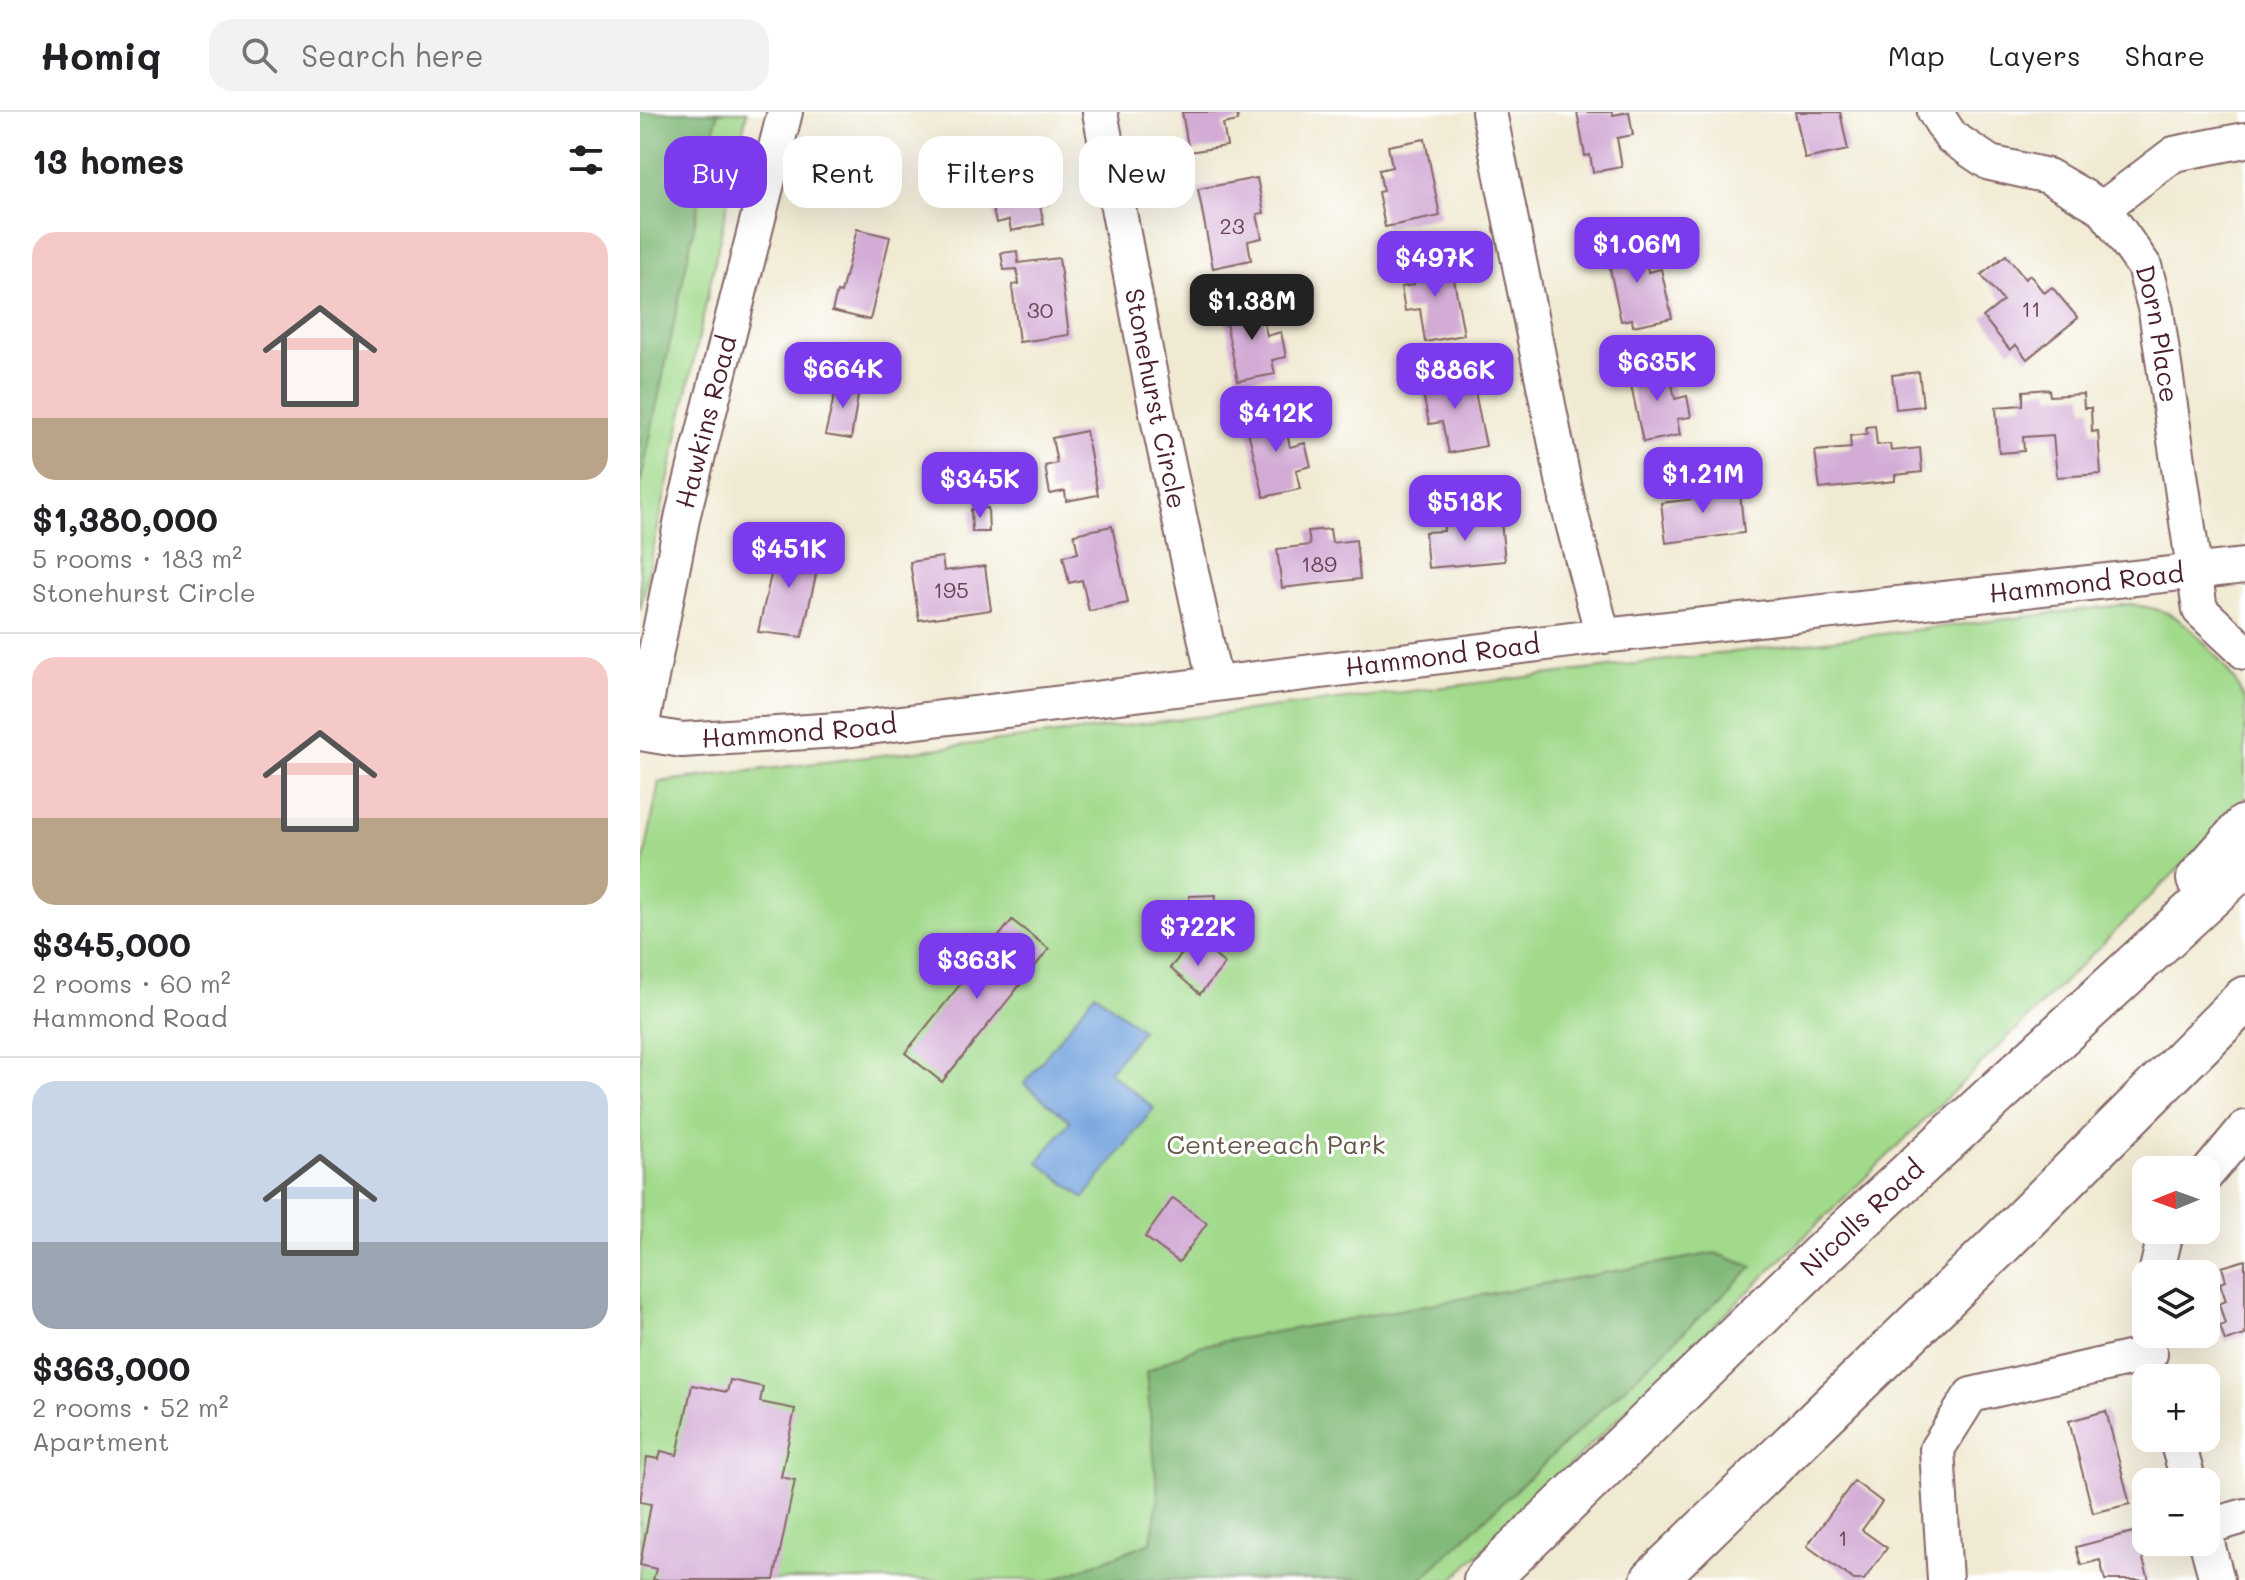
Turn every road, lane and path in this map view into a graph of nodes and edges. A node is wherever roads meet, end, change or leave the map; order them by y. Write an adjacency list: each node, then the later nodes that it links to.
1 (785, 112): 12 (street, Hawkins Road)
2 (1100, 112): 11 (street, Stonehurst Circle)
3 (1489, 112): 9 (street)
4 (1935, 112): 6 (street, Dorn Place)
5 (2245, 140): 6 (street)
6 (2103, 208): 8 (street, Dorn Place)
7 (2245, 566): 8 (street, Hammond Road)
8 (2193, 570): 9 (street, Hammond Road); 10 (street, Dorn Place)
9 (1603, 636): 11 (street, Hammond Road)
10 (2245, 652)
11 (1215, 683): 12 (street, Hammond Road)
12 (640, 733)
13 (2245, 827): 15 (highway)
14 (2245, 864): 15 (highway, Nicolls Road)
15 (2142, 959): 23 (highway, Nicolls Road)
16 (2245, 999): 24 (highway)
17 (2242, 1130): 18 (street)
18 (2220, 1158)
19 (2153, 1355): 25 (street)
20 (2245, 1516): 21 (street)
21 (2220, 1523)
22 (2210, 1556): 26 (street)
23 (1486, 1580)
24 (1653, 1580)
25 (1945, 1580)
26 (2217, 1580)

